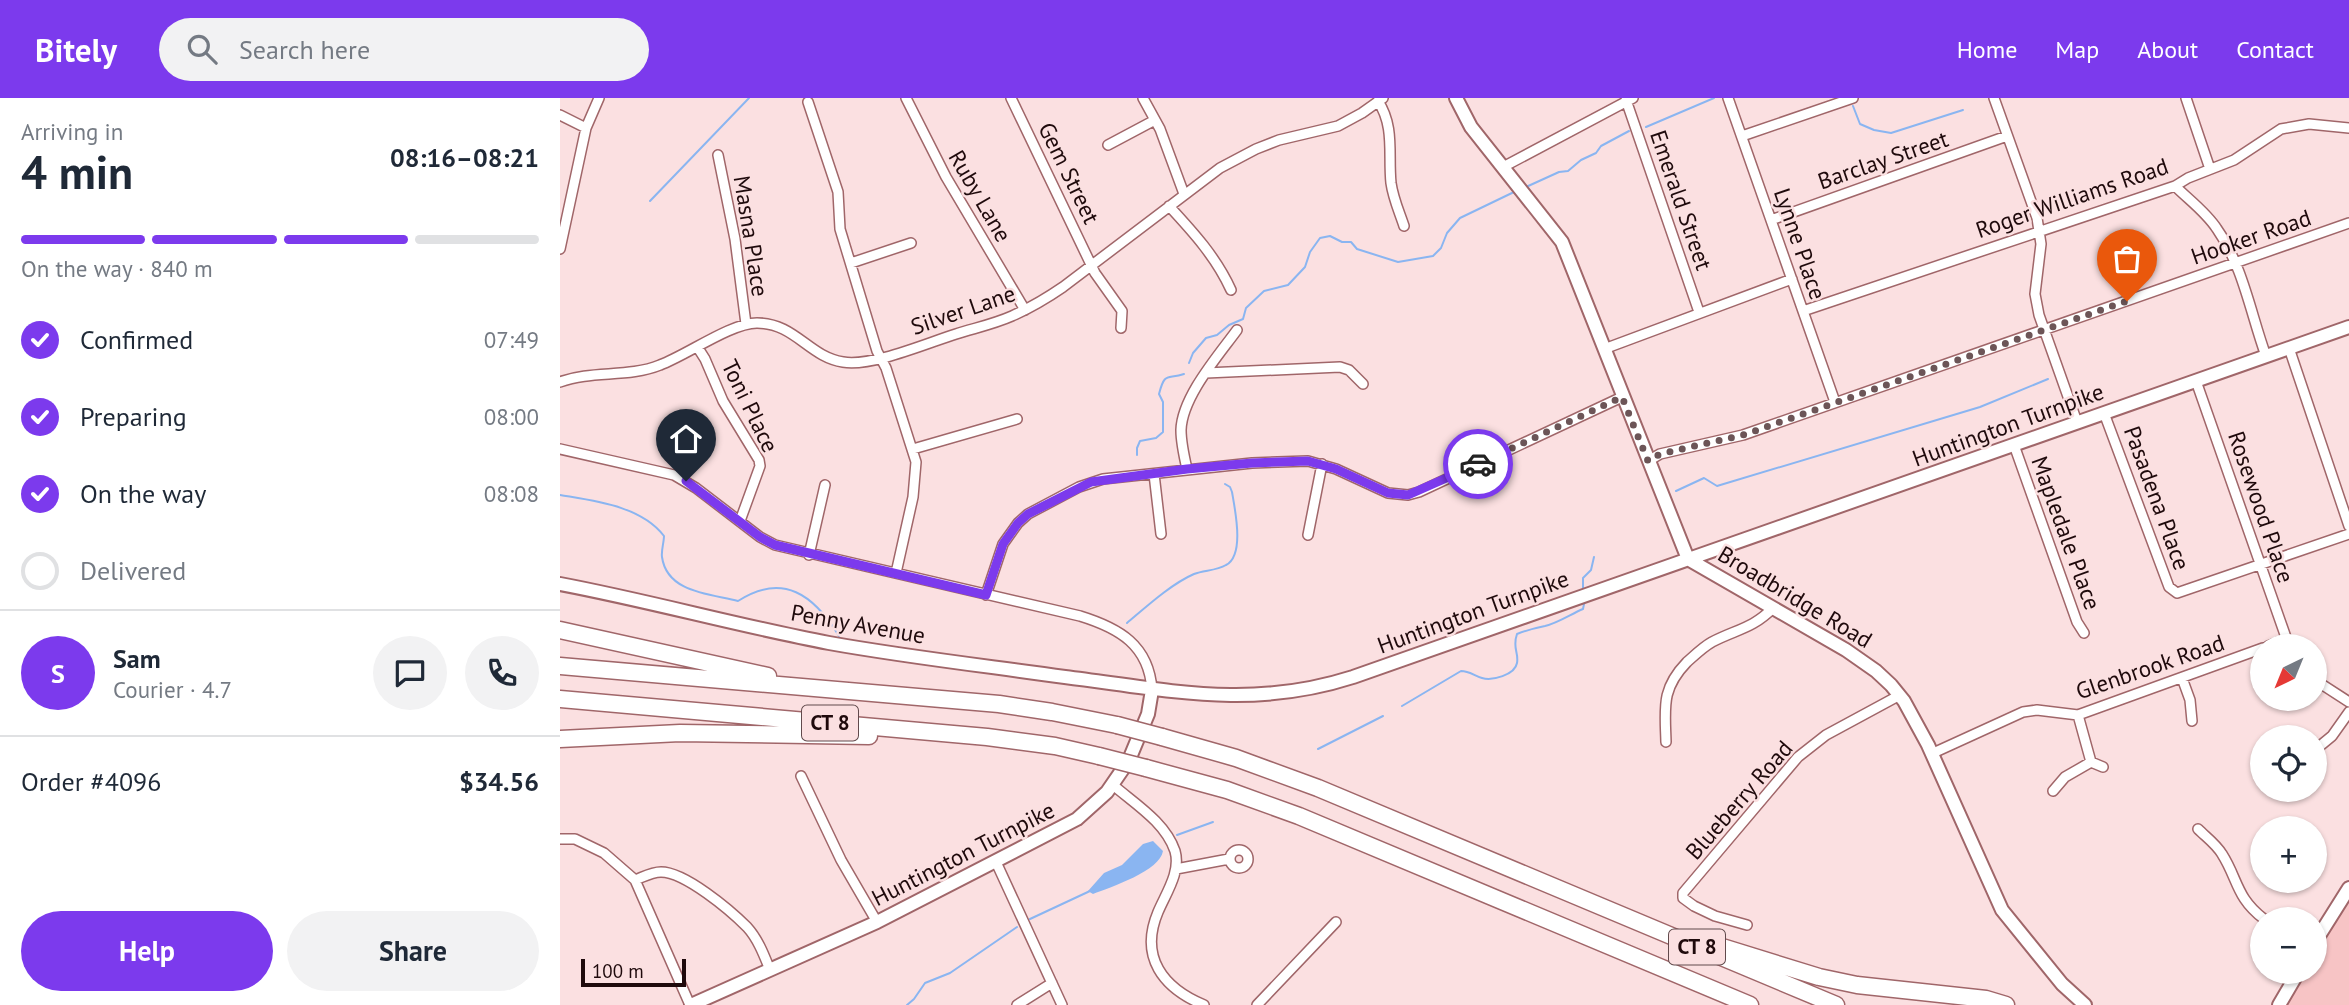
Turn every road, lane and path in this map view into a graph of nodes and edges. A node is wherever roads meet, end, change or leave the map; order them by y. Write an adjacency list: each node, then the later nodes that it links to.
1 (599, 98): 15 (street)
2 (906, 98): 38 (street, Ruby Lane)
3 (1011, 98): 35 (street, Gem Street)
4 (1143, 98): 14 (street)
5 (1456, 98): 22 (main road, Broadbridge Road)
6 (1728, 98): 17 (street, Lynne Place)
7 (1853, 98): 17 (street)
8 (1994, 98): 18 (street)
9 (2186, 98): 21 (street)
10 (1629, 99): 22 (street); 40 (street, Emerald Street)
11 (1381, 100): 24 (street, Silver Lane); 28 (street)
12 (808, 102): 33 (street)
13 (560, 115): 15 (street)
14 (1155, 120): 19 (street); 24 (street)
15 (586, 128): 29 (street)
16 (2349, 128): 21 (street, Roger Williams Road)
17 (1742, 136): 26 (street, Lynne Place)
18 (2007, 136): 26 (street, Barclay Street); 30 (street)
19 (1108, 145)
20 (718, 155): 41 (street, Masna Place)
21 (2210, 169): 23 (street, Roger Williams Road)
22 (1507, 172): 48 (main road, Broadbridge Road)
23 (2175, 186): 30 (street, Roger Williams Road); 34 (street)
24 (1184, 194): 25 (street, Silver Lane)
25 (1169, 205): 35 (street, Silver Lane); 37 (street)
26 (1771, 219): 36 (street, Lynne Place)
27 (2349, 223): 34 (street, Hooker Road)
28 (1404, 226)
29 (562, 232): 32 (street)
30 (2040, 232): 39 (street, Roger Williams Road); 45 (street)
31 (911, 243): 33 (street)
32 (560, 249)
33 (851, 263): 50 (street)
34 (2235, 263): 45 (street, Hooker Road); 49 (street)
35 (1092, 264): 38 (street, Silver Lane); 43 (street, Gem Street)
36 (1792, 279): 39 (street, Lynne Place); 40 (street)
37 (1231, 290)
38 (1025, 310): 50 (street, Silver Lane)
39 (1803, 311): 56 (street, Lynne Place)
40 (1699, 312): 48 (street)
41 (746, 324): 46 (street); 50 (street, Silver Lane)
42 (2349, 327): 47 (main road, Huntington Turnpike)
43 (1121, 328)
44 (1237, 330): 51 (street)
45 (2043, 330): 56 (street, Hooker Road); 59 (street)
46 (698, 348): 53 (street); 68 (street, Toni Place)
47 (2289, 348): 49 (main road, Huntington Turnpike); 69 (street)
48 (1604, 349): 55 (main road, Broadbridge Road)
49 (2266, 356): 52 (main road, Huntington Turnpike)
50 (881, 358): 62 (street)
51 (1206, 373): 54 (street); 65 (street)
52 (2196, 381): 57 (main road, Huntington Turnpike); 75 (street, Rosewood Place)
53 (560, 382)
54 (1363, 384)
55 (1622, 397): 63 (main road, Broadbridge Road); 64 (street)
56 (1835, 402): 63 (street, Hooker Road)
57 (2105, 413): 59 (main road, Huntington Turnpike); 75 (street, Pasadena Place)
58 (1017, 419): 62 (street)
59 (2077, 422): 60 (main road, Huntington Turnpike)
60 (2014, 445): 74 (main road, Huntington Turnpike); 81 (street, Mapledale Place)
61 (560, 449): 68 (street)
62 (913, 449): 76 (street)
63 (1648, 461): 74 (main road, Broadbridge Road)
64 (1322, 464): 65 (street); 72 (street)
65 (1187, 469): 66 (street)
66 (1154, 474): 70 (street); 78 (street)
67 (825, 485): 73 (street)
68 (740, 521): 73 (street)
69 (2349, 526)
70 (1161, 534)
71 (2349, 534): 75 (street)
72 (1308, 535)
73 (809, 555): 76 (street)
74 (1688, 559): 79 (main road, Broadbridge Road); 87 (main road, Huntington Turnpike)
75 (2261, 565): 82 (street, Rosewood Place)
76 (896, 573): 78 (street)
77 (560, 584): 87 (main road, Penny Avenue)
78 (986, 595): 87 (street)
79 (1773, 608): 89 (main road, Broadbridge Road); 100 (street)
80 (560, 630): 88 (highway)
81 (2084, 633)
82 (2284, 634)
83 (2250, 653): 85 (street, Glenbrook Road)
84 (560, 666): 88 (highway, CT 8)
85 (2182, 678): 93 (street, Glenbrook Road); 94 (street)
86 (2328, 688): 91 (street)
87 (1152, 690): 105 (main road, Huntington Turnpike)
88 (856, 693): 113 (highway, CT 8, bridge)
89 (1900, 695): 101 (main road, Broadbridge Road); 119 (street, Blueberry Road)
90 (560, 699): 97 (highway, CT 8)
91 (2349, 702)
92 (2349, 712): 99 (street)
93 (2078, 715): 101 (street, Glenbrook Road); 102 (street)
94 (2192, 721)
95 (560, 730): 96 (highway)
96 (680, 733): 97 (highway); 98 (highway)
97 (987, 737): 120 (highway, CT 8, bridge)
98 (560, 739)
99 (2327, 740)
100 (1666, 742)
101 (1931, 754): 133 (main road, Broadbridge Road)
102 (2091, 762): 103 (street); 106 (street)
103 (2103, 767)
104 (801, 776): 116 (street)
105 (1113, 785): 110 (main road, Huntington Turnpike); 111 (street)
106 (2053, 791)
107 (2198, 830): 115 (street)
108 (560, 839): 112 (street)
109 (1229, 859): 111 (street)
110 (996, 862): 116 (main road, Huntington Turnpike); 122 (street)
111 (1177, 869): 127 (street)
112 (635, 880): 121 (street); 124 (street)
113 (1558, 888): 131 (highway, CT 8); 132 (highway)
114 (2349, 888): 118 (main road)
115 (2250, 907)
116 (877, 922): 121 (main road, Huntington Turnpike)
117 (1336, 922): 128 (street)
118 (2327, 923)
119 (1747, 925)
120 (1643, 960): 129 (highway); 130 (highway, CT 8)
121 (771, 970): 124 (main road, Huntington Turnpike)
122 (1052, 983): 125 (street); 126 (street)
123 (2291, 984): 134 (main road)
124 (691, 1005)
125 (1017, 1005)
126 (1062, 1005)
127 (1204, 1005)
128 (1258, 1005)
129 (1739, 1005)
130 (1750, 1005)
131 (1836, 1005)
132 (2006, 1005)
133 (2085, 1005)
134 (2279, 1005)

